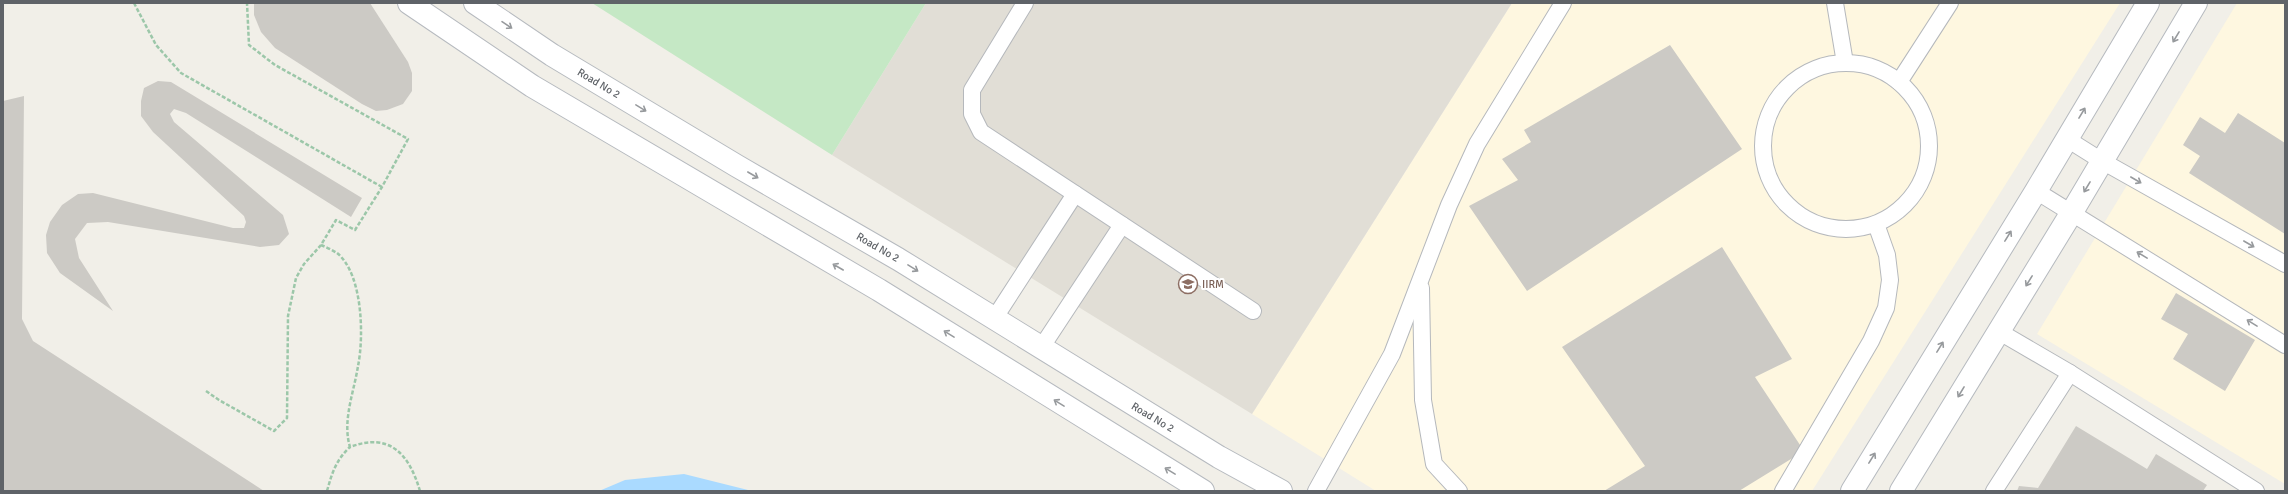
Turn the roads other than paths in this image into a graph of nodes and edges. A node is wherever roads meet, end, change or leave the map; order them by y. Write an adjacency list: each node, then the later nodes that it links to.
1 (409, 3): 26 (street, one-way to 1)
2 (475, 3): 21 (street, Road No 2, one-way to 21)
3 (1025, 3): 14 (lane)
4 (1563, 3): 19 (lane)
5 (1835, 3): 9 (lane)
6 (1950, 3): 10 (lane)
7 (2148, 3): 11 (street, one-way to 7)
8 (2192, 4): 12 (street, one-way to 12)
9 (1845, 63): 10 (lane); 16 (lane)
10 (1899, 82): 16 (lane)
11 (2066, 139): 12 (lane); 13 (street)
12 (2102, 161): 15 (street, one-way to 15); 18 (lane, one-way to 18)
13 (2036, 191): 15 (lane); 31 (street, one-way to 13)
14 (1076, 194): 17 (lane); 21 (lane)
15 (2072, 212): 22 (street, one-way to 22); 23 (lane, one-way to 15)
16 (1876, 224): 30 (lane)
17 (1122, 225): 20 (lane); 24 (lane)
18 (2285, 264)
19 (1420, 280): 28 (lane); 29 (lane)
20 (1253, 311)
21 (994, 319): 24 (street, Road No 2)
22 (1998, 331): 25 (lane); 32 (street, one-way to 32)
23 (2285, 344)
24 (1041, 348): 27 (street, Road No 2)
25 (2070, 372): 33 (lane); 34 (lane)
26 (1204, 491)
27 (1281, 491)
28 (1316, 491)
29 (1459, 491)
30 (1783, 491)
31 (1852, 491)
32 (1901, 491)
33 (1994, 491)
34 (2256, 491)

